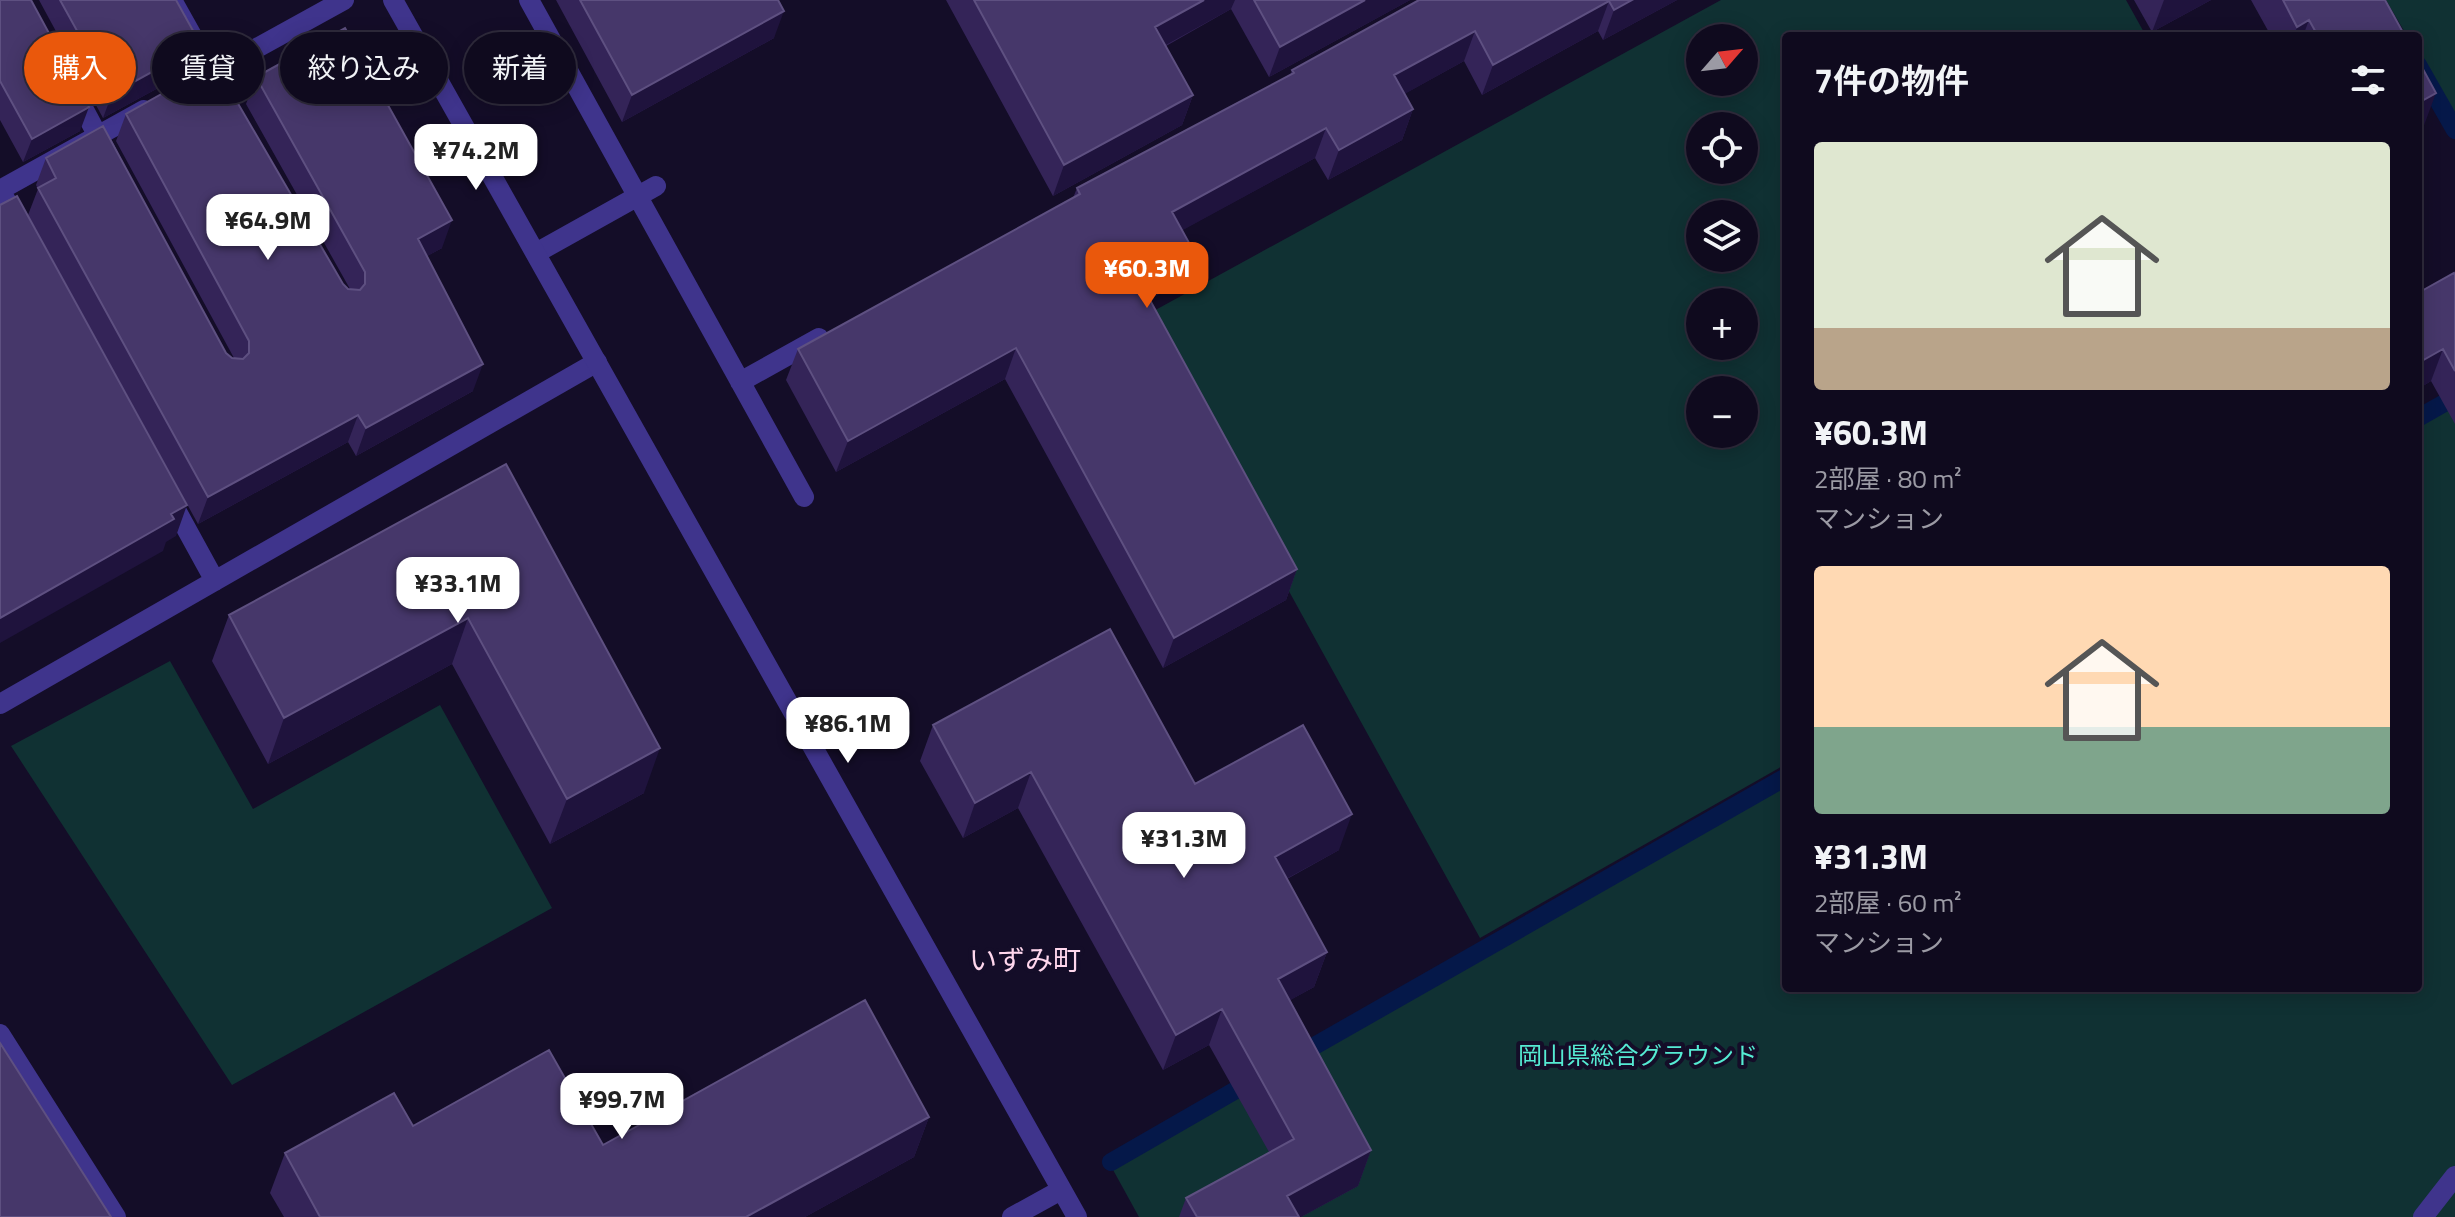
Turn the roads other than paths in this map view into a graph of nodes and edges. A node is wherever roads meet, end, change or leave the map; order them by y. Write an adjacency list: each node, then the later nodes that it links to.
1 (172, 0): 5 (street)
2 (344, 0): 6 (street)
3 (393, 0): 15 (street)
4 (529, 0): 13 (street)
5 (190, 32)
6 (264, 44)
7 (81, 104): 9 (street)
8 (155, 104): 9 (street)
9 (98, 136): 10 (street); 12 (street)
10 (121, 178)
11 (656, 186): 13 (street)
12 (0, 190): 14 (street)
13 (637, 197): 15 (street); 18 (street)
14 (31, 246)
15 (536, 253): 17 (street)
16 (838, 328): 18 (street)
17 (597, 362): 21 (street); 25 (street)
18 (740, 382): 20 (street)
19 (161, 483): 21 (street)
20 (804, 497)
21 (215, 581): 22 (street)
22 (0, 704)
23 (0, 1034): 26 (street)
24 (2455, 1176): 29 (street)
25 (1061, 1190): 27 (street); 28 (street)
26 (116, 1217)
27 (1012, 1217)
28 (1077, 1217)
29 (2423, 1217)

